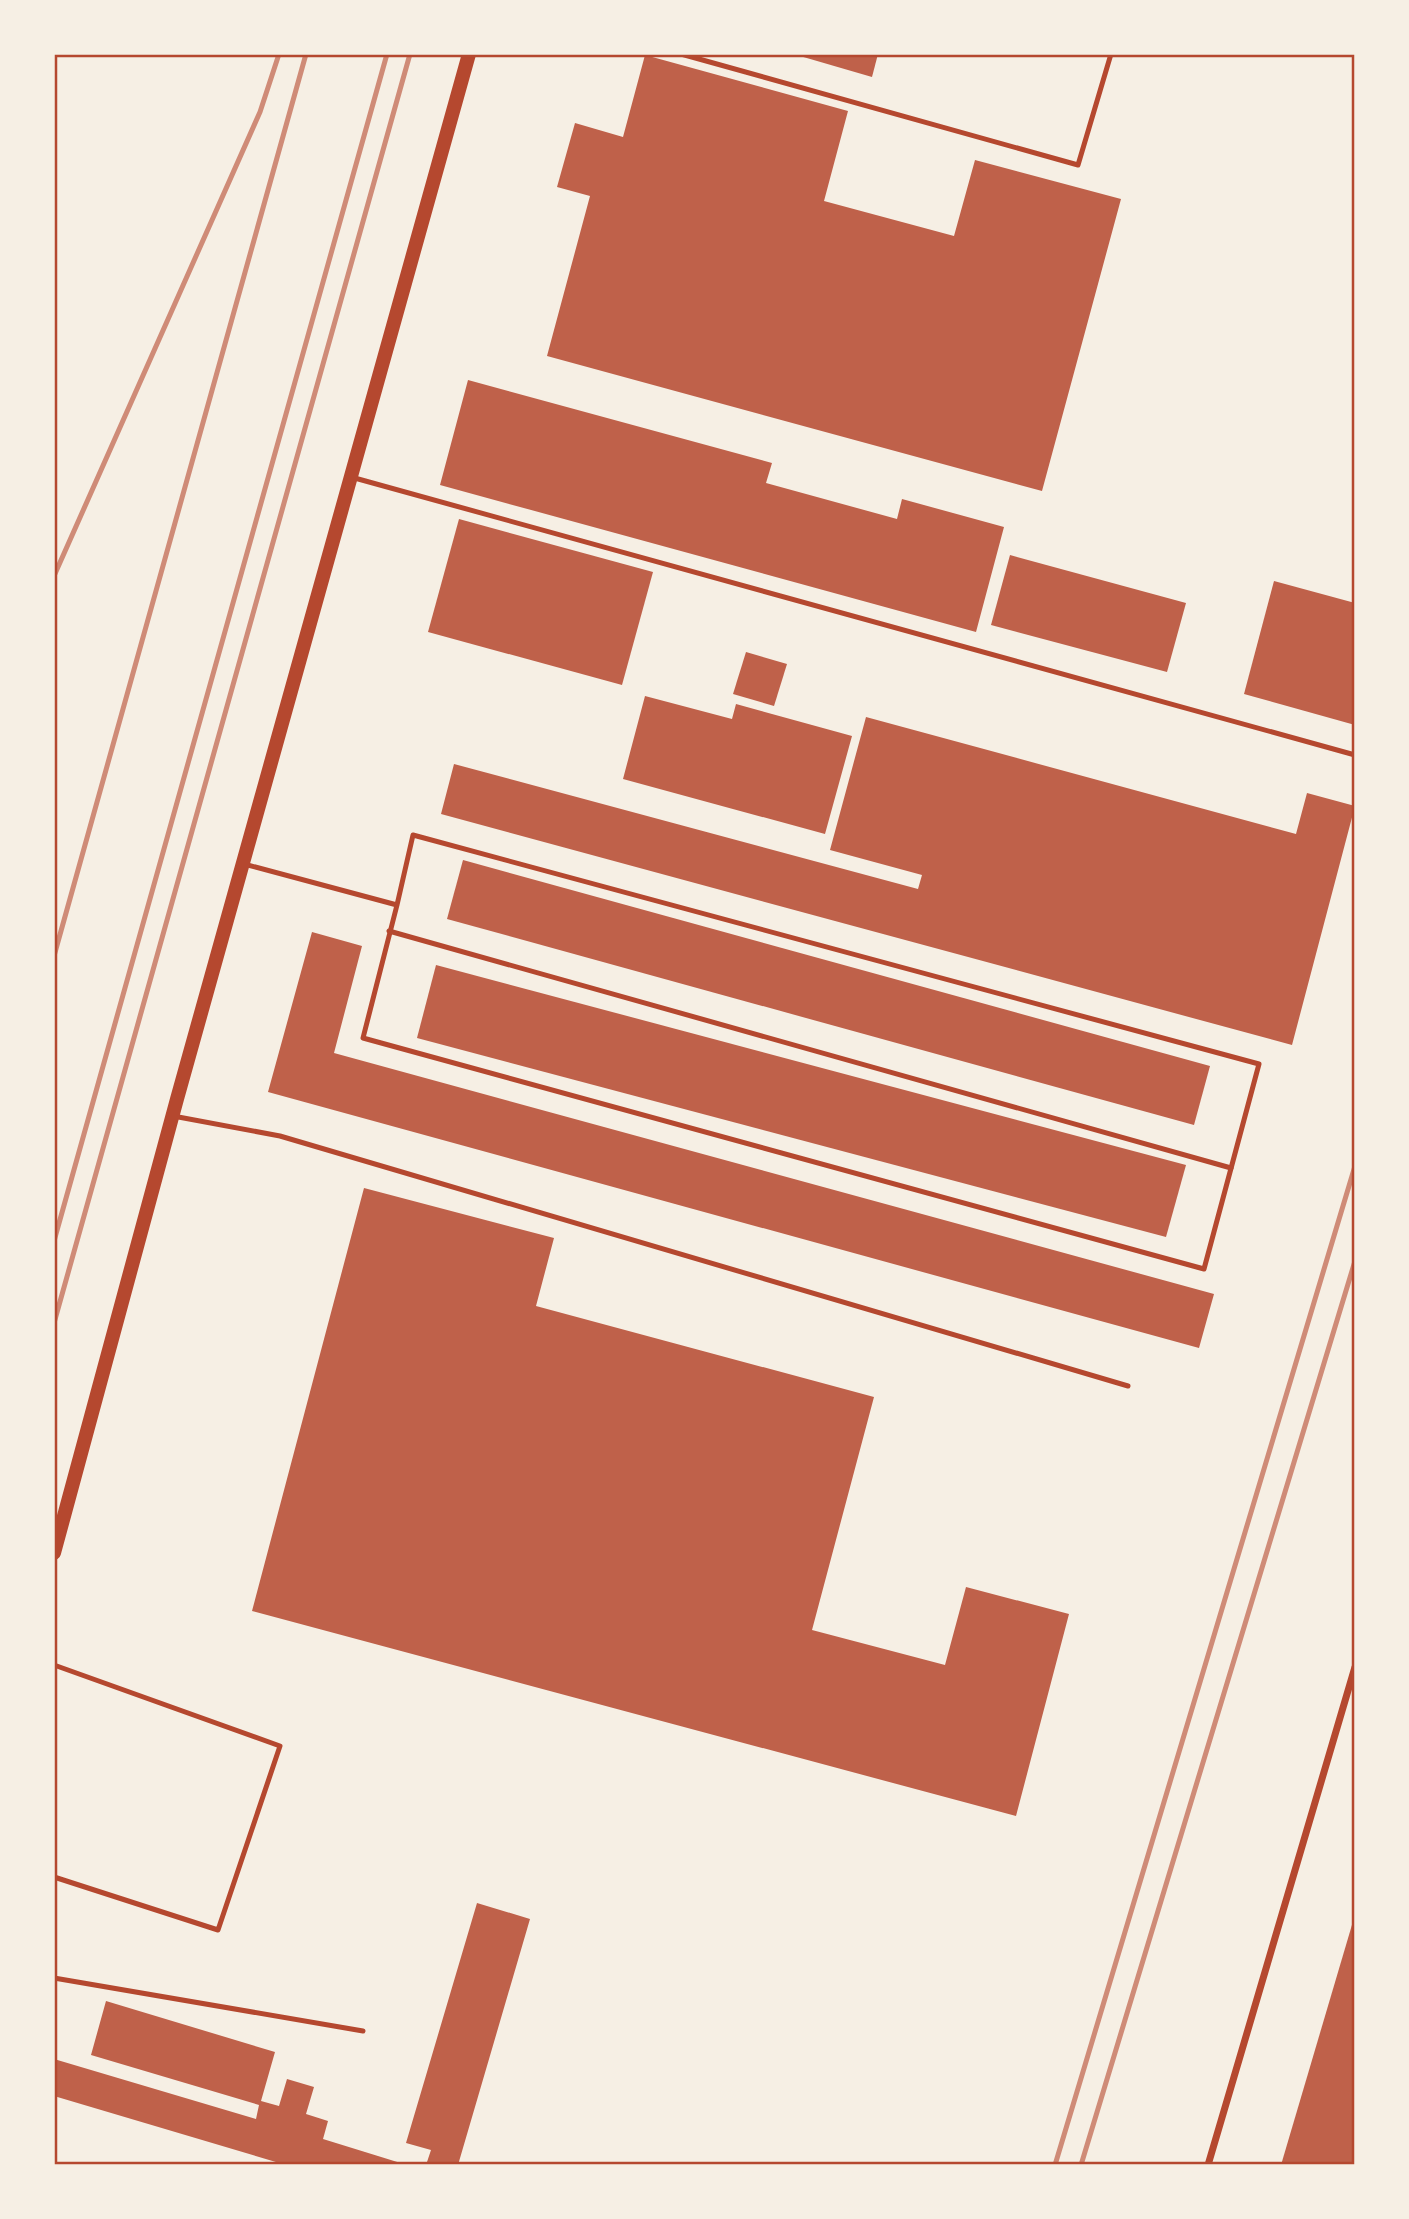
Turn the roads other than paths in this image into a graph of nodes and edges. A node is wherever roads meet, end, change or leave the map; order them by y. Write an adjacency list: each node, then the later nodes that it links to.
1 (469, 54): 4 (main road)
2 (681, 54): 3 (lane)
3 (1111, 54)
4 (351, 477): 5 (lane); 6 (main road)
5 (1355, 755)
6 (243, 863): 7 (lane); 9 (main road)
7 (397, 905): 8 (lane); 10 (lane)
8 (390, 931): 10 (lane); 10 (lane)
9 (173, 1116): 11 (lane); 12 (main road)
10 (1231, 1168)
11 (1128, 1386)
12 (54, 1552)
13 (54, 1665): 15 (lane)
14 (1355, 1667): 18 (street)
15 (54, 1877)
16 (54, 1978): 17 (lane)
17 (363, 2031)
18 (1208, 2165)

